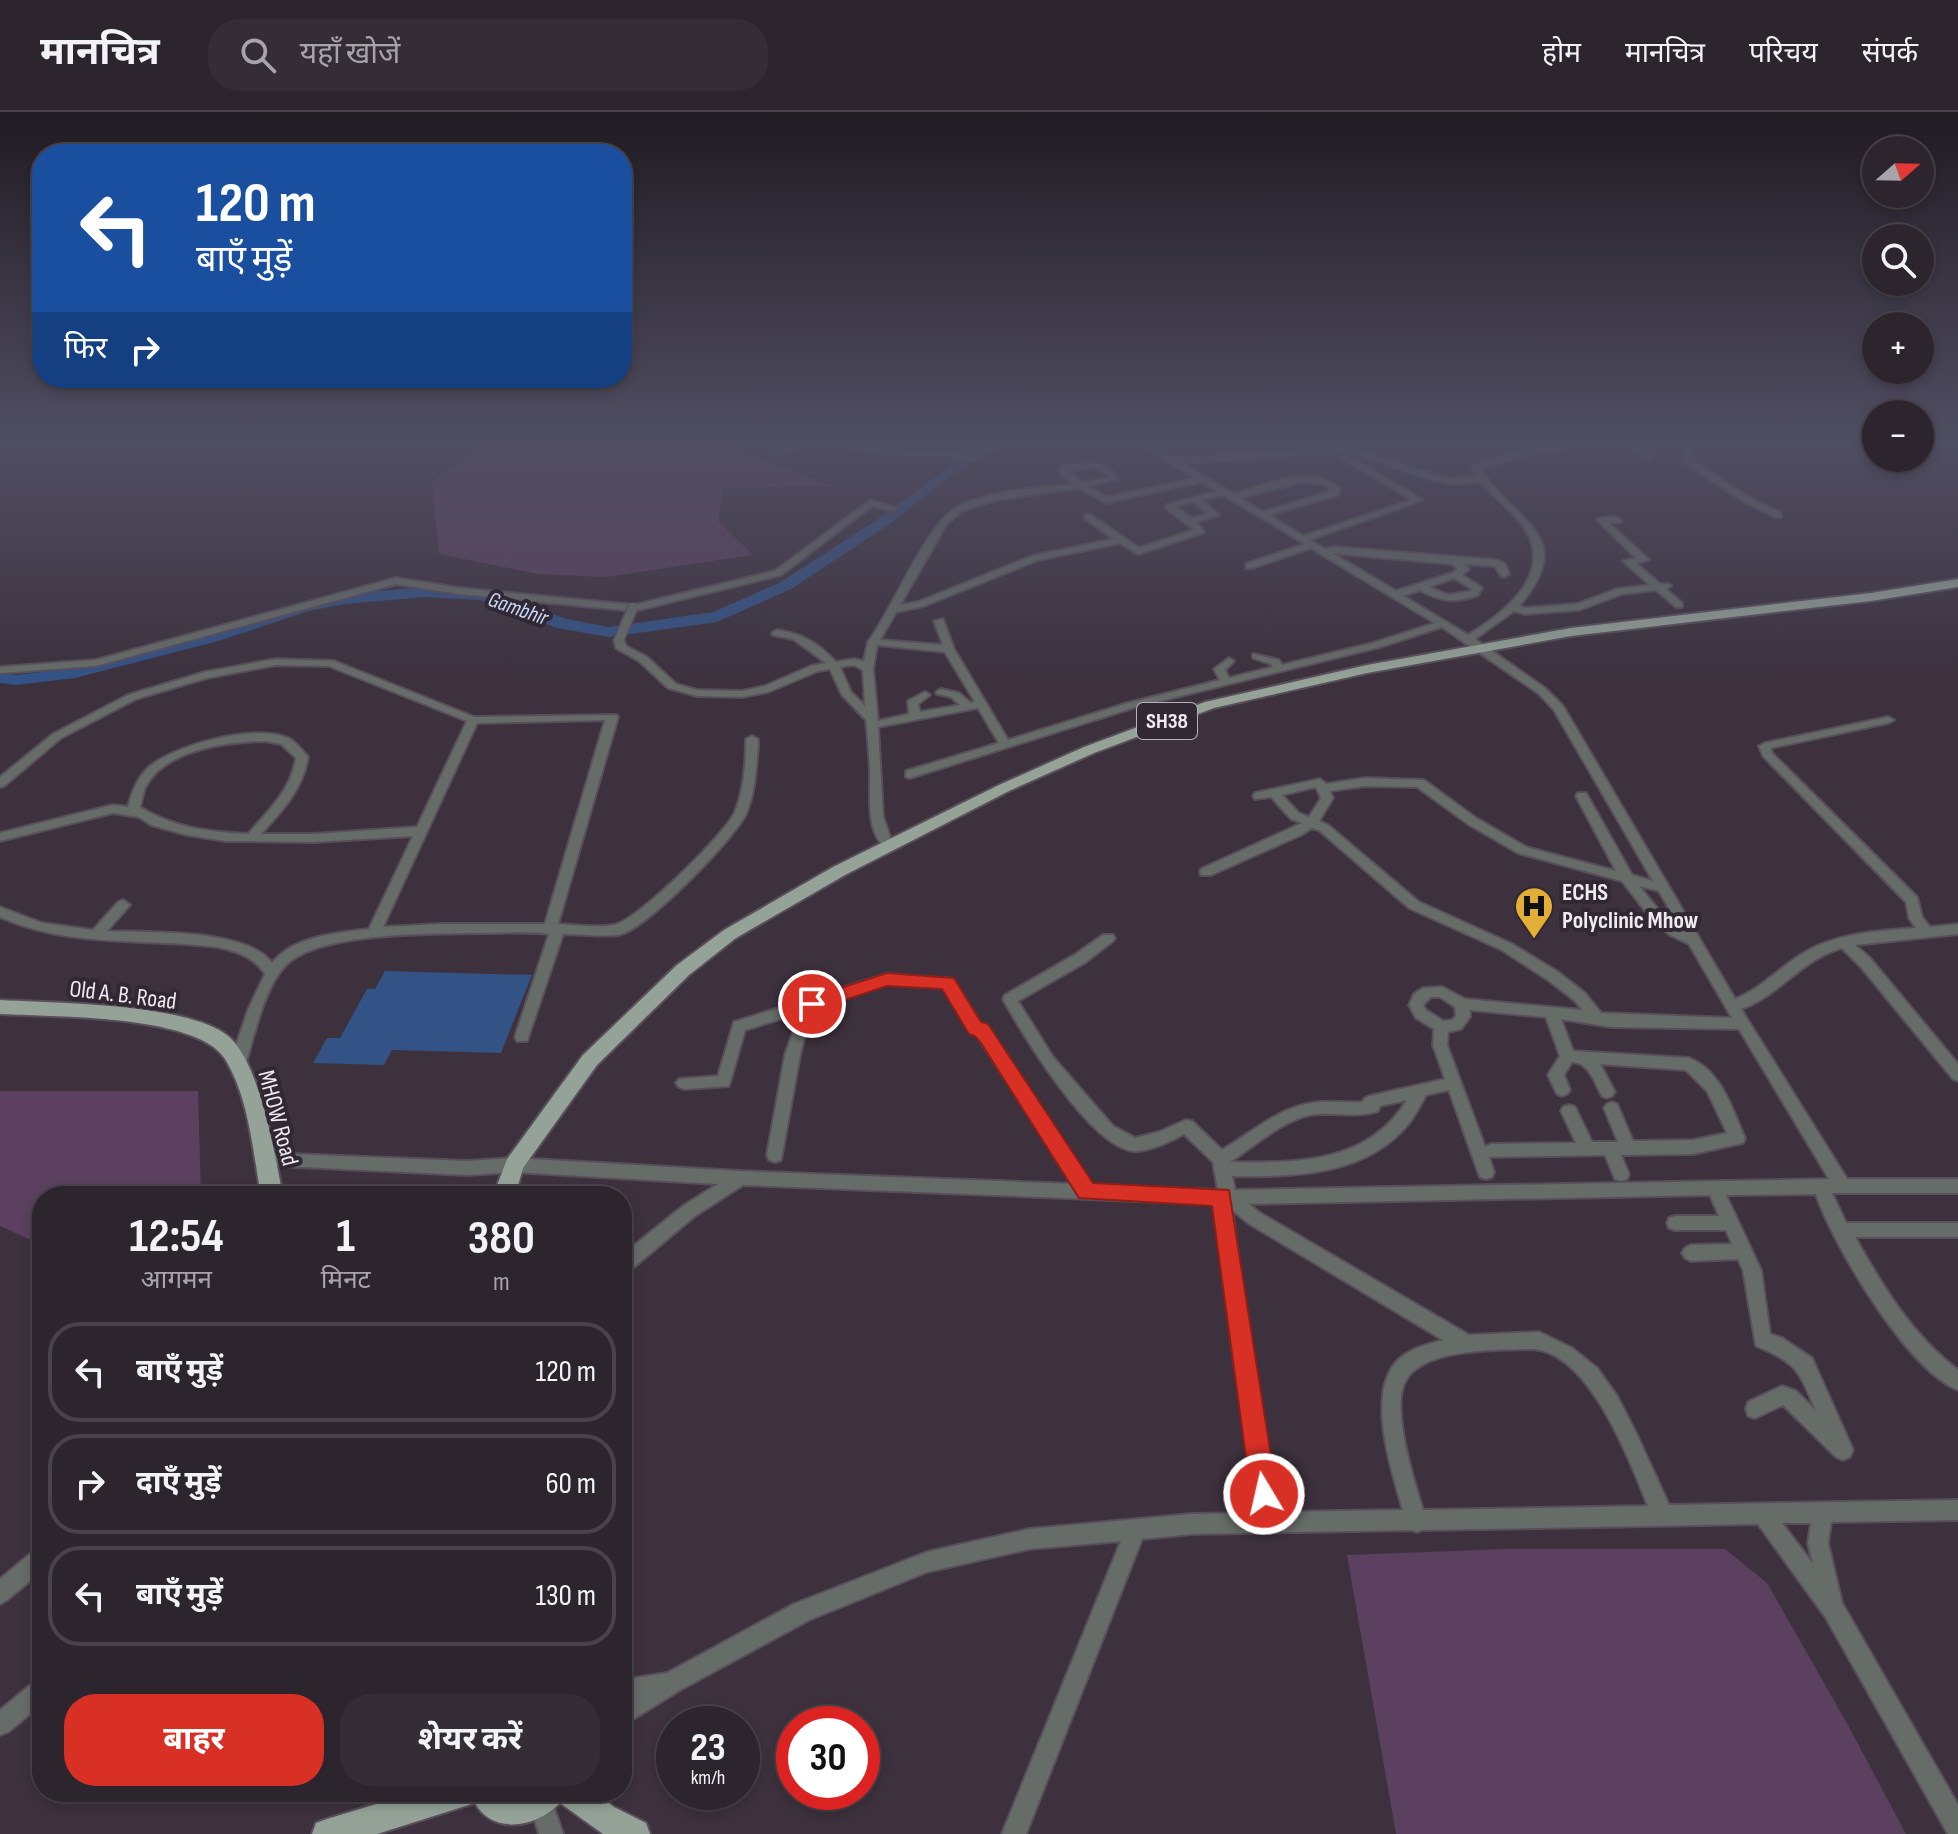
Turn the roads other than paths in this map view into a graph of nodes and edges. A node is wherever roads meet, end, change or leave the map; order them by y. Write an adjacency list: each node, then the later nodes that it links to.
1 (848, 519): 40 (street)
2 (947, 519): 27 (street)
3 (1091, 519): 11 (street)
4 (1197, 519): 9 (street)
5 (1268, 519): 10 (street)
6 (1365, 519): 10 (street)
7 (1522, 519): 26 (street)
8 (1617, 520): 14 (street)
9 (1190, 521): 11 (street)
10 (1302, 539): 13 (street)
11 (1121, 540): 27 (street)
12 (1646, 544): 14 (street)
13 (1312, 545): 15 (street); 17 (street)
14 (1628, 545): 22 (street)
15 (1323, 552): 16 (street); 23 (street)
16 (1455, 561): 18 (street); 19 (street)
17 (1249, 566)
18 (1504, 574)
19 (1455, 575): 21 (street); 21 (street)
20 (1958, 583): 34 (main road, SH38)
21 (1421, 586): 23 (street)
22 (1662, 587): 24 (street); 26 (street)
23 (1395, 595): 29 (street)
24 (1679, 605)
25 (633, 607): 37 (street, bridge)
26 (1513, 608): 31 (street)
27 (892, 610): 32 (street)
28 (939, 621): 33 (street)
29 (1442, 624): 31 (street); 39 (street)
30 (777, 633): 37 (street)
31 (1468, 639): 34 (street)
32 (873, 642): 33 (street); 38 (street)
33 (949, 649): 44 (street)
34 (1483, 650): 63 (main road, SH38); 66 (street)
35 (1257, 656): 39 (street)
36 (1229, 661): 41 (street)
37 (834, 665): 38 (street); 49 (street)
38 (868, 669): 49 (street)
39 (1279, 669): 41 (street)
40 (0, 670)
41 (1226, 681): 51 (street)
42 (941, 692): 45 (street)
43 (925, 695): 46 (street)
44 (981, 704): 45 (street); 51 (street)
45 (968, 706): 46 (street)
46 (915, 716): 49 (street)
47 (473, 720): 53 (street); 60 (street); 70 (street)
48 (1888, 720): 72 (street)
49 (873, 722): 63 (street)
50 (752, 739): 70 (street)
51 (1005, 744): 52 (street)
52 (910, 774)
53 (0, 783)
54 (1323, 788): 55 (street); 59 (street); 65 (street)
55 (1273, 792): 56 (street); 59 (street)
56 (1259, 796)
57 (1582, 796): 65 (street)
58 (139, 813): 61 (street); 62 (street); 62 (street)
59 (1312, 822): 64 (street); 83 (street)
60 (420, 831): 62 (street); 71 (street)
61 (0, 837)
62 (252, 837)
63 (891, 846): 102 (main road, SH38)
64 (1206, 872)
65 (1629, 878): 66 (street); 75 (street)
66 (1664, 888): 75 (street)
67 (123, 905): 73 (street)
68 (0, 912): 73 (street)
69 (1958, 929): 72 (street)
70 (553, 930): 71 (street); 86 (street)
71 (374, 933): 77 (street)
72 (1927, 933): 76 (street)
73 (97, 934): 77 (street)
74 (1108, 938): 101 (street)
75 (1695, 941): 80 (street)
76 (1845, 943): 80 (street); 89 (street)
77 (272, 974): 88 (street)
78 (812, 1004): 90 (street); 99 (street); 112 (street)
79 (1462, 1004): 82 (street); 85 (street); 85 (street)
80 (1732, 1006): 84 (street)
81 (0, 1007): 88 (main road, Old A. B. Road)
82 (1551, 1012): 83 (street); 87 (street)
83 (1596, 1018): 84 (street)
84 (1743, 1024): 108 (street)
85 (1441, 1027): 91 (street)
86 (522, 1037)
87 (1576, 1057): 93 (street); 97 (street); 97 (street)
88 (234, 1060): 100 (main road, MHOW Road)
89 (1958, 1075)
90 (684, 1083)
91 (1454, 1083): 92 (street); 103 (street)
92 (1422, 1089): 101 (street); 101 (street)
93 (1562, 1090)
94 (1569, 1111): 95 (street)
95 (1586, 1147): 96 (street); 98 (street)
96 (1610, 1148): 97 (street); 104 (street)
97 (1628, 1148)
98 (1491, 1151)
99 (775, 1155)
100 (265, 1160): 102 (street); 106 (main road, MHOW Road)
101 (1222, 1164): 113 (street)
102 (514, 1165): 105 (street); 107 (main road, SH38)
103 (1486, 1172)
104 (1621, 1174)
105 (739, 1178): 112 (street); 120 (street)
106 (270, 1186)
107 (507, 1186)
108 (1842, 1186): 109 (street); 110 (street)
109 (1958, 1186)
110 (1822, 1187): 111 (street); 116 (street)
111 (1715, 1188): 113 (street); 115 (street)
112 (1087, 1192): 113 (street)
113 (1225, 1197): 121 (street); 129 (street)
114 (1675, 1223): 115 (street)
115 (1730, 1223): 118 (street)
116 (1842, 1230): 117 (street); 122 (street)
117 (1958, 1230)
118 (1744, 1251): 119 (street); 123 (street)
119 (1691, 1253)
120 (632, 1258)
121 (1465, 1343): 127 (street); 128 (street)
122 (1958, 1381)
123 (1755, 1409)
124 (1958, 1510): 125 (street)
125 (1823, 1512): 126 (street); 133 (street)
126 (1763, 1514): 127 (street); 133 (street)
127 (1663, 1516): 128 (street)
128 (1417, 1522): 129 (street)
129 (1269, 1523): 130 (street)
130 (1136, 1529): 134 (street); 148 (street)
131 (32, 1566): 132 (street)
132 (0, 1593)
133 (1834, 1610): 144 (street)
134 (672, 1682): 135 (street); 137 (street)
135 (632, 1689)
136 (32, 1698): 138 (street)
137 (632, 1708)
138 (0, 1724)
139 (433, 1802): 145 (main road)
140 (490, 1802): 141 (main road)
141 (539, 1802)
142 (546, 1802): 146 (street)
143 (583, 1802): 147 (main road)
144 (1958, 1828)
145 (327, 1834)
146 (551, 1834)
147 (635, 1834)
148 (1014, 1834)

